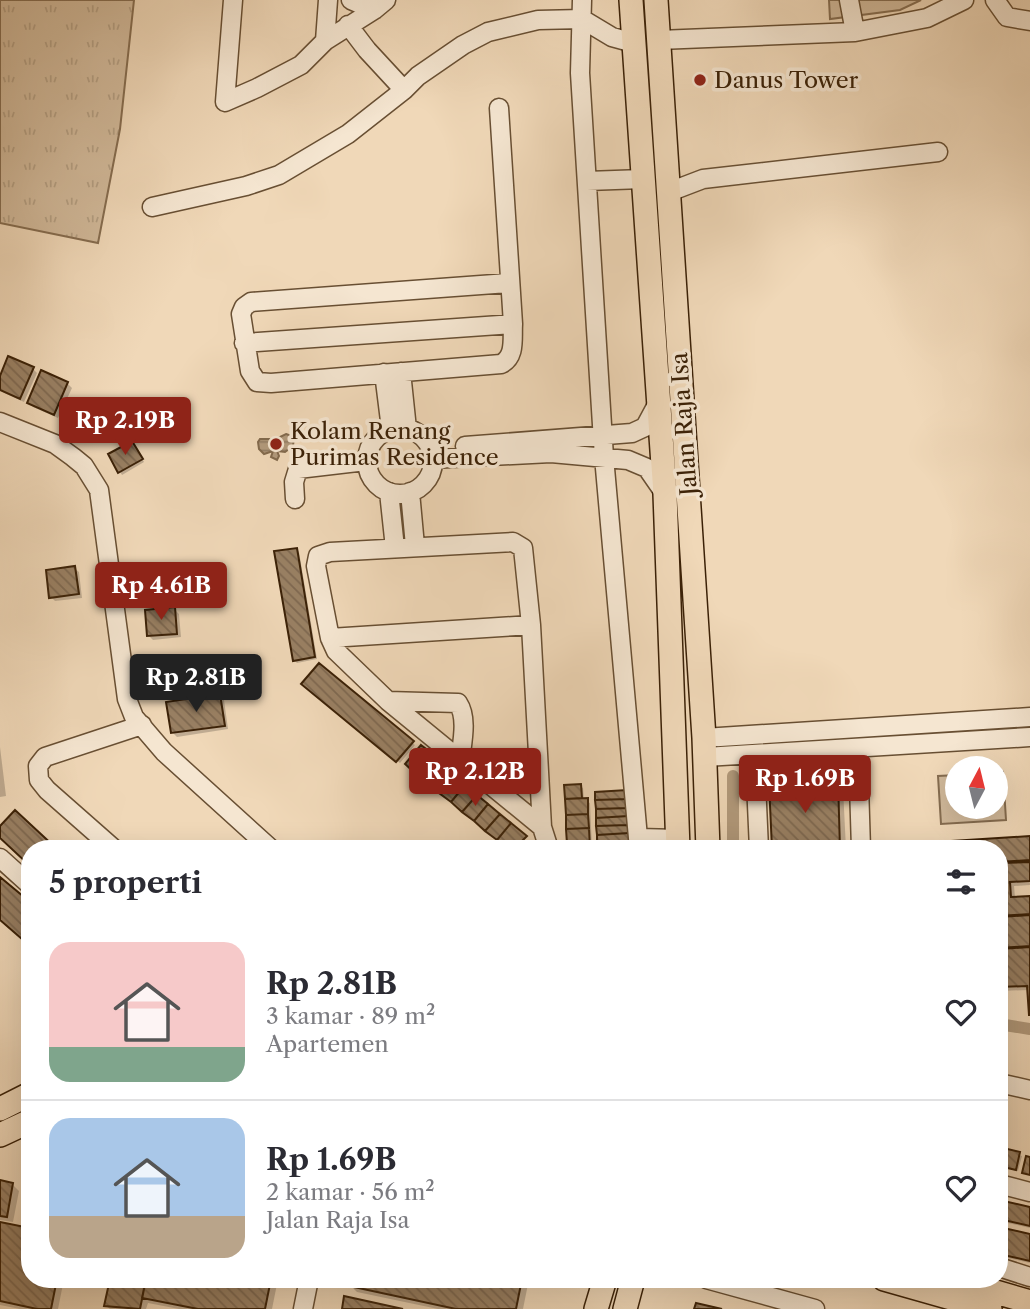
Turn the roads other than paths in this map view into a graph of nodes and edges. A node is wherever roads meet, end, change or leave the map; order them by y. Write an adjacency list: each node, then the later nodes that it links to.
1 (233, 0): 16 (street)
2 (328, 0): 16 (street)
3 (351, 0): 10 (street)
4 (582, 0): 11 (street)
5 (631, 0): 17 (main road, Jalan Raja Isa)
6 (656, 0): 15 (main road, Jalan Raja Isa)
7 (849, 0): 14 (street)
8 (964, 0): 14 (street)
9 (995, 0): 12 (street)
10 (380, 5): 13 (street)
11 (582, 19): 17 (street); 18 (street); 22 (street)
12 (1030, 21)
13 (348, 25): 16 (street); 18 (street)
14 (855, 32): 15 (street)
15 (659, 40): 23 (main road, Jalan Raja Isa)
16 (325, 41)
17 (634, 43): 21 (main road, Jalan Raja Isa)
18 (404, 90): 24 (street)
19 (499, 108): 25 (street)
20 (938, 152): 23 (street)
21 (643, 179): 22 (street); 27 (main road, Jalan Raja Isa)
22 (587, 181): 34 (street)
23 (669, 192): 26 (main road, Jalan Raja Isa)
24 (152, 207)
25 (509, 283): 28 (street); 29 (street)
26 (677, 301): 27 (main road); 51 (main road, Jalan Raja Isa)
27 (652, 303): 31 (main road, Jalan Raja Isa)
28 (513, 324): 29 (street); 30 (street)
29 (244, 343): 30 (street)
30 (392, 372): 33 (street)
31 (659, 401): 34 (street); 40 (main road, Jalan Raja Isa)
32 (0, 422): 48 (street)
33 (399, 429): 35 (street); 37 (street)
34 (603, 436): 35 (street); 36 (street)
35 (431, 454): 36 (street); 39 (street)
36 (604, 457): 40 (street); 59 (street)
37 (366, 461): 38 (street); 41 (street)
38 (389, 492): 39 (street); 43 (street)
39 (410, 492): 42 (street)
40 (664, 494): 60 (main road, Jalan Raja Isa)
41 (295, 499)
42 (415, 546): 43 (street); 44 (street)
43 (395, 548): 45 (street)
44 (531, 625): 45 (street); 55 (street)
45 (330, 638): 46 (street)
46 (388, 701): 53 (street); 53 (street)
47 (1030, 717): 49 (street)
48 (142, 725): 56 (street); 57 (street)
49 (848, 730): 51 (street); 52 (street)
50 (1030, 737): 52 (street)
51 (704, 747): 54 (street); 61 (main road, Jalan Raja Isa)
52 (849, 749): 54 (street)
53 (460, 761): 55 (street)
54 (756, 762): 62 (street); 63 (street)
55 (542, 827): 58 (street)
56 (104, 840)
57 (261, 840)
58 (546, 840)
59 (639, 840)
60 (678, 840)
61 (708, 840)
62 (760, 840)
63 (862, 840)
64 (0, 858): 65 (street)
65 (21, 877)
66 (1008, 1085): 67 (street)
67 (1030, 1090)
68 (21, 1098): 69 (main road)
69 (0, 1109)
70 (21, 1125): 71 (main road)
71 (0, 1135)
72 (1008, 1186): 73 (street)
73 (1030, 1192)
74 (1008, 1270): 75 (street)
75 (1030, 1277)
76 (307, 1288): 84 (street)
77 (591, 1288): 85 (main road)
78 (602, 1288): 86 (main road)
79 (631, 1288): 87 (main road)
80 (739, 1288): 88 (street)
81 (916, 1288): 89 (main road)
82 (982, 1288): 83 (main road)
83 (1030, 1302)
84 (303, 1309)
85 (590, 1309)
86 (596, 1309)
87 (625, 1309)
88 (815, 1309)
89 (990, 1309)

